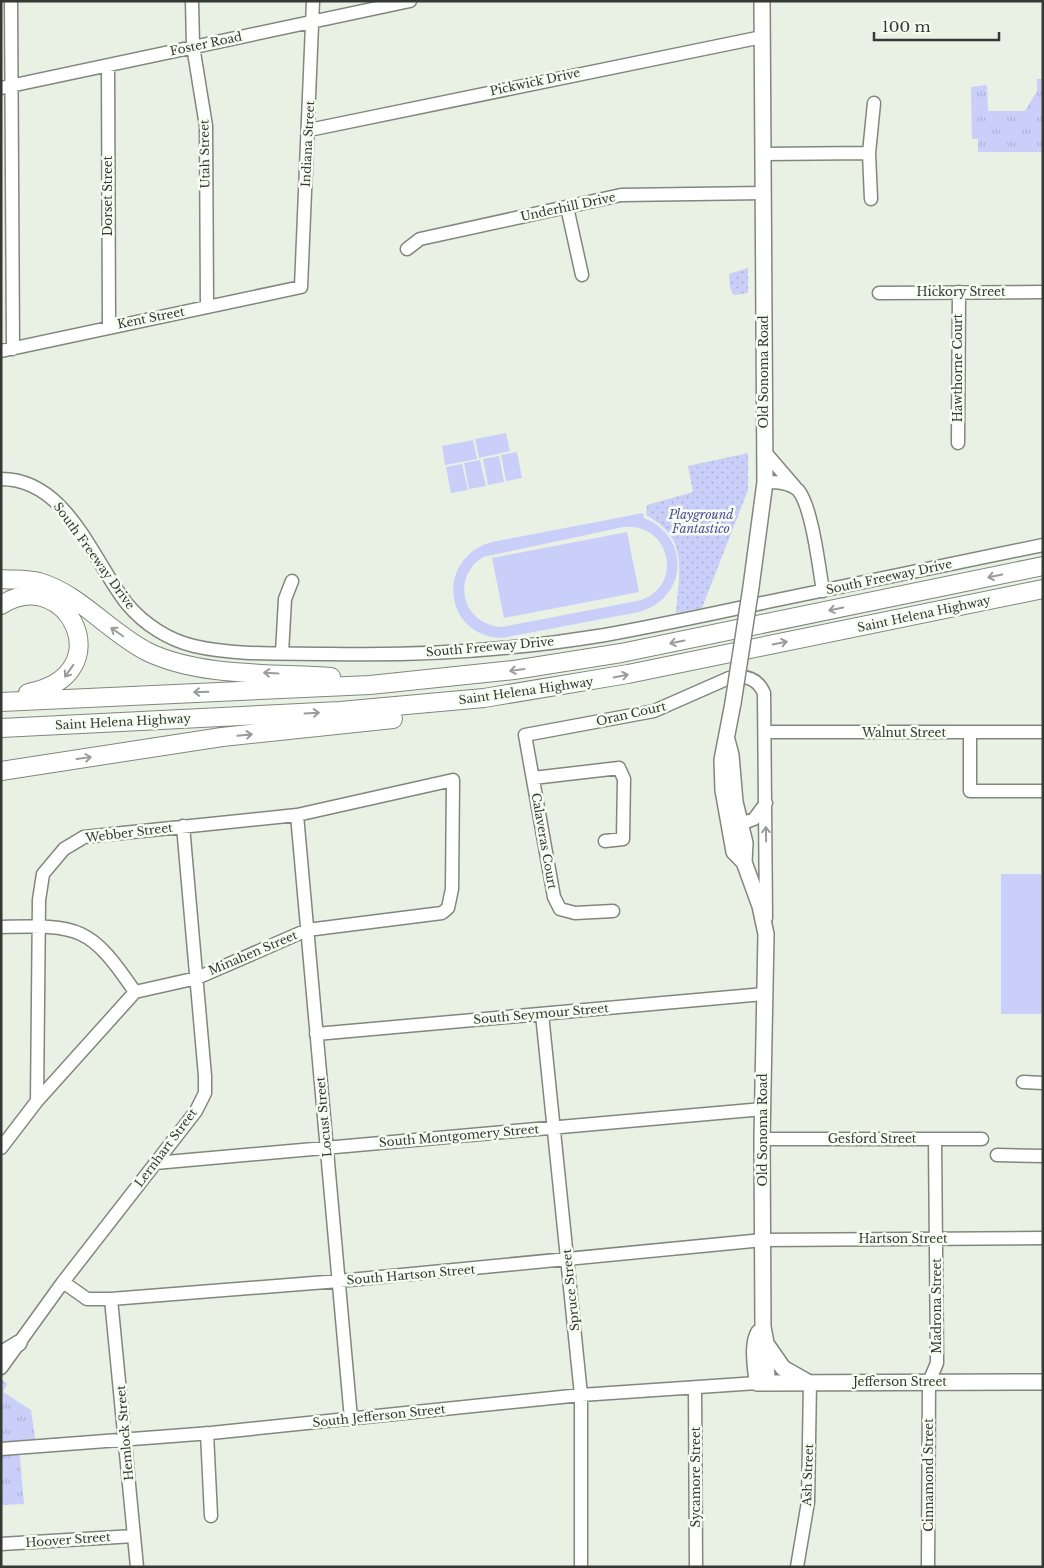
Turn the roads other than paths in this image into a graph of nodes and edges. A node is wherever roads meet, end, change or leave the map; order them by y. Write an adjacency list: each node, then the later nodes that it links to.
1 (11, 1): 10 (street)
2 (192, 1): 8 (street, Utah Street)
3 (313, 1): 6 (street, Indiana Street)
4 (410, 1): 6 (street, Foster Road)
5 (762, 1): 7 (main road, Old Sonoma Road)
6 (313, 21): 8 (street, Foster Road); 12 (street, Indiana Street)
7 (762, 37): 12 (street, Pickwick Drive); 14 (main road, Old Sonoma Road)
8 (193, 46): 9 (street, Foster Road); 24 (street, Utah Street)
9 (108, 66): 10 (street, Foster Road); 25 (street, Dorset Street)
10 (7, 87): 26 (street)
11 (874, 103): 13 (street)
12 (309, 130): 20 (street, Indiana Street)
13 (869, 153): 14 (street); 16 (street)
14 (763, 154): 15 (main road, Old Sonoma Road)
15 (764, 193): 17 (street, Underhill Drive); 28 (main road, Old Sonoma Road)
16 (871, 199)
17 (567, 207): 18 (street, Underhill Drive); 19 (street)
18 (407, 249)
19 (582, 275)
20 (301, 287): 24 (street, Kent Street)
21 (959, 292): 22 (street, Hickory Street); 23 (street, Hickory Street); 27 (street, Hawthorne Court)
22 (1043, 292)
23 (879, 293)
24 (207, 307): 25 (street, Kent Street)
25 (109, 327): 26 (street, Kent Street)
26 (7, 350)
27 (958, 443)
28 (764, 451): 30 (main road, Old Sonoma Road); 31 (street)
29 (1, 479): 39 (street, South Freeway Drive)
30 (765, 482): 31 (street); 57 (main road, Old Sonoma Road, bridge)
31 (798, 491): 37 (street)
32 (1043, 545): 37 (street, South Freeway Drive)
33 (1043, 566): 40 (highway, Saint Helena Highway, one-way to 40)
34 (1, 579): 40 (highway, one-way to 34)
35 (292, 581): 39 (street)
36 (1043, 589): 42 (highway, Saint Helena Highway, one-way to 36)
37 (823, 591): 39 (street, South Freeway Drive)
38 (1, 606): 43 (highway, one-way to 43)
39 (282, 653)
40 (424, 680): 43 (highway, Saint Helena Highway, one-way to 43)
41 (760, 684): 45 (street, Old Sonoma Road); 50 (street, Oran Court)
42 (521, 693): 44 (highway, Saint Helena Highway, one-way to 42); 48 (highway, one-way to 42)
43 (1, 700)
44 (1, 728)
45 (766, 732): 47 (street, Walnut Street); 54 (street, Old Sonoma Road)
46 (1043, 732): 47 (street, Walnut Street)
47 (970, 733): 53 (street)
48 (46, 763): 49 (highway); 52 (highway)
49 (1, 771)
50 (533, 778): 58 (street); 59 (street, Calaveras Court)
51 (453, 780): 55 (street, Webber Street); 62 (street, Minahen Street)
52 (1, 782)
53 (1043, 791)
54 (766, 803): 57 (street); 63 (street, Old Sonoma Road, one-way to 54)
55 (297, 815): 56 (street, Webber Street); 62 (street, Locust Street)
56 (183, 826): 60 (street, Webber Street); 64 (street, Lernhart Street)
57 (736, 827): 63 (main road, Old Sonoma Road)
58 (605, 840)
59 (613, 911)
60 (39, 926): 61 (street); 65 (street); 71 (street, Webber Street)
61 (1, 927)
62 (307, 930): 64 (street, Minahen Street); 68 (street, Locust Street)
63 (766, 934): 66 (main road, Old Sonoma Road)
64 (197, 978): 65 (street, Minahen Street); 81 (street, Lernhart Street)
65 (135, 992): 71 (street)
66 (765, 994): 67 (street, South Seymour Street); 72 (main road, Old Sonoma Road)
67 (542, 1014): 68 (street, South Seymour Street); 73 (street, Spruce Street)
68 (316, 1034): 78 (street, Locust Street)
69 (1023, 1082): 70 (street)
70 (1043, 1083)
71 (37, 1101): 77 (street)
72 (763, 1109): 73 (street, South Montgomery Street); 74 (main road, Old Sonoma Road)
73 (555, 1128): 78 (street, South Montgomery Street); 85 (street, Spruce Street)
74 (762, 1139): 75 (street, Gesford Street); 84 (main road, Old Sonoma Road)
75 (935, 1139): 76 (street, Gesford Street); 83 (street, Madrona Street)
76 (982, 1139)
77 (1, 1148)
78 (327, 1148): 81 (street, South Montgomery Street); 86 (street, Locust Street)
79 (997, 1156): 80 (street)
80 (1043, 1156)
81 (155, 1163): 87 (street, Lernhart Street)
82 (1043, 1238): 83 (street, Hartson Street)
83 (937, 1239): 84 (street, Hartson Street); 95 (street, Madrona Street)
84 (763, 1240): 85 (street, South Hartson Street); 89 (main road, Old Sonoma Road)
85 (568, 1260): 86 (street, South Hartson Street); 99 (street, Spruce Street)
86 (339, 1281): 88 (street, South Hartson Street); 100 (street, Locust Street)
87 (64, 1282): 88 (street, South Hartson Street); 90 (street, Lernhart Street)
88 (111, 1299): 102 (street, Hemlock Street)
89 (763, 1327): 91 (main road, Old Sonoma Road); 97 (main road, Old Sonoma Road)
90 (19, 1343): 92 (main road); 93 (street, Lernhart Street)
91 (766, 1343): 94 (main road); 97 (main road, Old Sonoma Road)
92 (1, 1354)
93 (1, 1368)
94 (810, 1382): 95 (main road, Jefferson Street); 97 (main road, Jefferson Street); 110 (street, Ash Street)
95 (929, 1382): 96 (main road, Jefferson Street); 111 (street, Cinnamond Street)
96 (1043, 1382)
97 (762, 1383): 98 (street, South Jefferson Street)
98 (695, 1388): 99 (street, South Jefferson Street); 109 (street, Sycamore Street)
99 (581, 1395): 100 (street, South Jefferson Street); 108 (street, Spruce Street)
100 (352, 1419): 101 (street, South Jefferson Street)
101 (207, 1433): 102 (street, South Jefferson Street); 104 (street)
102 (126, 1438): 103 (street, South Jefferson Street); 105 (street, Hemlock Street)
103 (1, 1449)
104 (210, 1516)
105 (134, 1536): 106 (street, Hoover Street); 107 (street, Hemlock Street)
106 (1, 1544)
107 (138, 1567)
108 (581, 1567)
109 (696, 1567)
110 (797, 1567)
111 (928, 1567)

